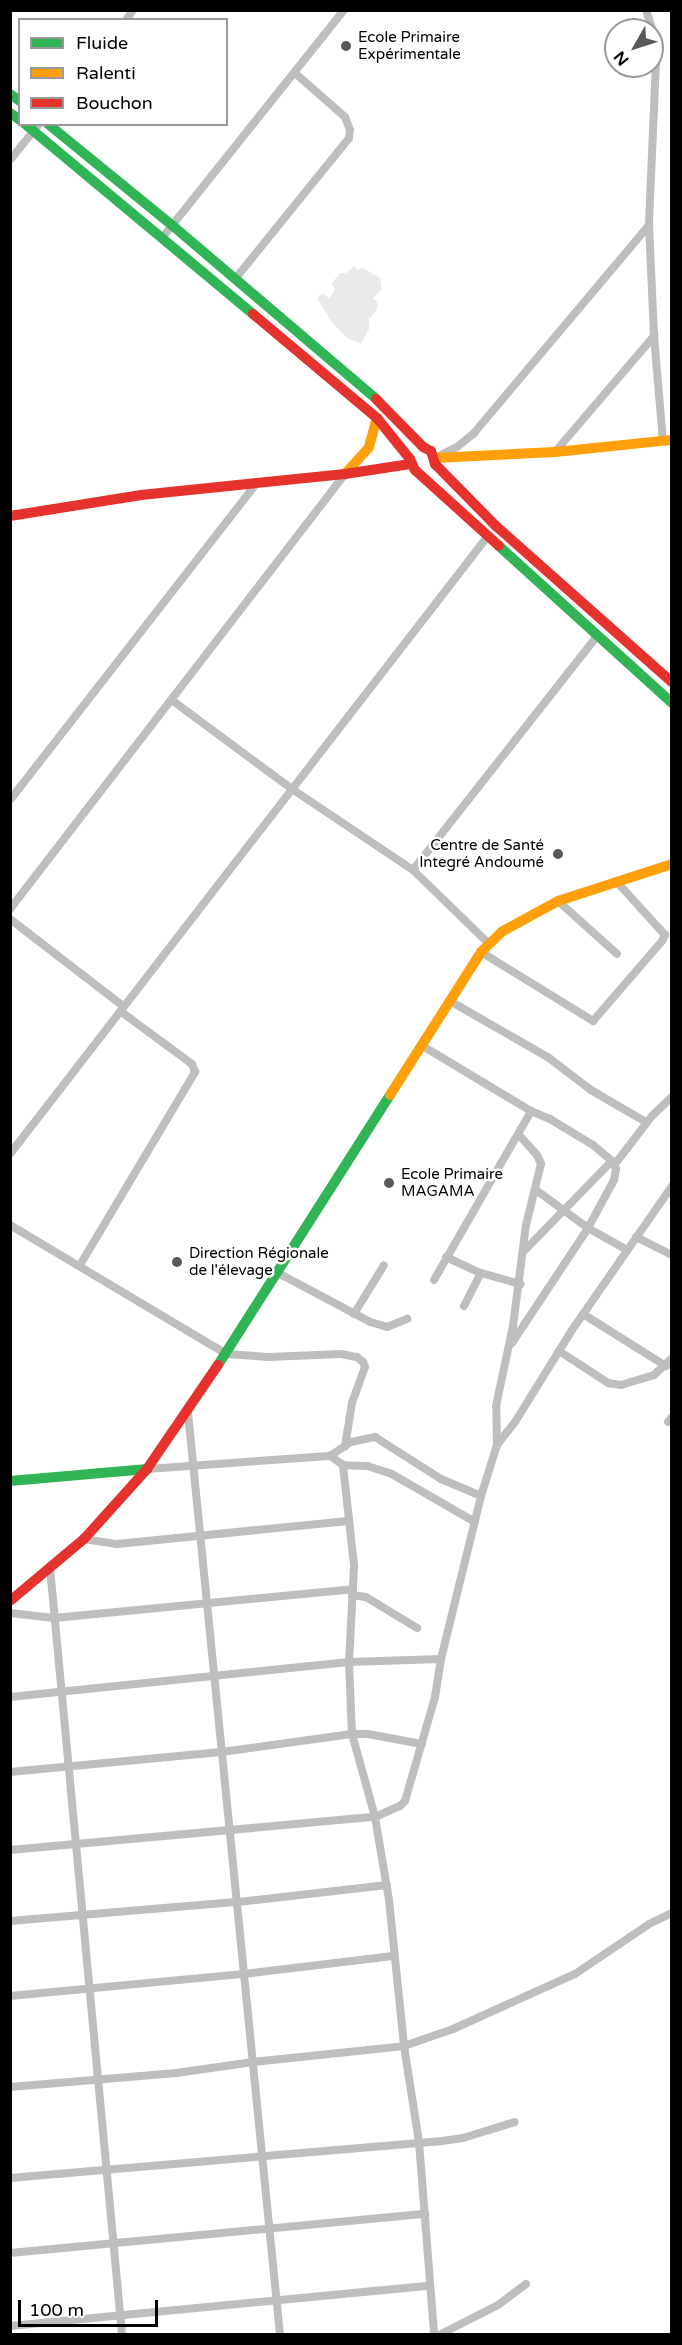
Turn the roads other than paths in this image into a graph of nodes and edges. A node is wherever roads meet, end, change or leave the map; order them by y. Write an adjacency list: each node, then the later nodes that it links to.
1 (344, 10): 3 (street)
2 (646, 10): 7 (street)
3 (295, 73): 8 (street); 10 (street)
4 (50, 126): 8 (street)
5 (32, 127): 6 (street); 9 (street)
6 (10, 160)
7 (649, 225): 11 (street); 17 (street)
8 (173, 226): 9 (street); 10 (street)
9 (162, 238): 12 (street)
10 (235, 279): 14 (street)
11 (654, 336): 13 (street); 15 (street)
12 (377, 418): 16 (street); 19 (street)
13 (667, 441): 15 (street)
14 (423, 447): 16 (street); 17 (street)
15 (555, 452): 17 (street)
16 (410, 461): 18 (street); 19 (street)
17 (435, 461): 18 (street); 24 (street)
18 (419, 472): 22 (street)
19 (345, 474): 20 (street); 25 (street)
20 (258, 482): 21 (street); 28 (street)
21 (10, 516)
22 (487, 537): 23 (street); 27 (street)
23 (598, 636): 26 (street); 30 (street)
24 (672, 682)
25 (173, 701): 27 (street); 33 (street)
26 (672, 703)
27 (292, 789): 30 (street); 38 (street)
28 (10, 800)
29 (672, 864): 31 (street)
30 (413, 870): 35 (street)
31 (616, 881): 32 (street); 35 (street)
32 (558, 901): 35 (street); 36 (street)
33 (10, 909)
34 (10, 919): 38 (street)
35 (484, 947): 37 (street)
36 (617, 954)
37 (450, 1001): 39 (street); 42 (street)
38 (122, 1009): 44 (street); 56 (street)
39 (421, 1045): 41 (street); 58 (street)
40 (672, 1097): 42 (street)
41 (531, 1111): 43 (street); 45 (street)
42 (646, 1122): 45 (street)
43 (519, 1135): 47 (street); 55 (street)
44 (10, 1154)
45 (613, 1163): 48 (street); 50 (street)
46 (672, 1186): 51 (street)
47 (536, 1190): 48 (street); 52 (street)
48 (564, 1211): 50 (street); 52 (street)
49 (10, 1225): 56 (street)
50 (588, 1228): 53 (street); 66 (street)
51 (636, 1237): 53 (street); 54 (street)
52 (525, 1250): 61 (street)
53 (627, 1250): 64 (street)
54 (672, 1255)
55 (446, 1257): 59 (street); 60 (street)
56 (80, 1265): 68 (street)
57 (384, 1265): 63 (street)
58 (278, 1273): 63 (street); 68 (street)
59 (482, 1273): 61 (street); 62 (street)
60 (434, 1280)
61 (520, 1284): 66 (street)
62 (464, 1306)
63 (354, 1314): 65 (street)
64 (583, 1314): 67 (street); 70 (street)
65 (407, 1319)
66 (509, 1347): 72 (street)
67 (559, 1351): 70 (street); 72 (street)
68 (226, 1354): 71 (street); 73 (street)
69 (672, 1359): 70 (street)
70 (666, 1366)
71 (188, 1413): 76 (street); 77 (street)
72 (497, 1445): 79 (street)
73 (345, 1446): 74 (street); 79 (street)
74 (330, 1456): 75 (street); 76 (street)
75 (344, 1465): 80 (street); 81 (street)
76 (193, 1466): 77 (street); 82 (street)
77 (147, 1469): 78 (street); 83 (street)
78 (10, 1481)
79 (481, 1496): 81 (street)
80 (349, 1518): 82 (street); 85 (street)
81 (475, 1522): 91 (street)
82 (201, 1537): 83 (street); 87 (street)
83 (84, 1539): 84 (street)
84 (50, 1568): 86 (street); 89 (street)
85 (352, 1592): 87 (street); 90 (street); 92 (street)
86 (10, 1601)
87 (207, 1603): 89 (street); 93 (street)
88 (10, 1613): 89 (street)
89 (54, 1618): 94 (street)
90 (417, 1628)
91 (441, 1659): 92 (street); 97 (street)
92 (349, 1662): 93 (street); 96 (street)
93 (214, 1676): 94 (street); 98 (street)
94 (61, 1692): 95 (street); 99 (street)
95 (10, 1697)
96 (352, 1734): 97 (street); 98 (street); 101 (street)
97 (422, 1744): 101 (street)
98 (221, 1752): 99 (street); 102 (street)
99 (68, 1766): 100 (street); 103 (street)
100 (10, 1772)
101 (375, 1817): 102 (street); 105 (street)
102 (230, 1831): 103 (street); 106 (street)
103 (76, 1844): 104 (street); 107 (street)
104 (10, 1850)
105 (387, 1885): 106 (street); 110 (street)
106 (238, 1902): 107 (street); 111 (street)
107 (82, 1914): 109 (street); 112 (street)
108 (672, 1914): 114 (street)
109 (10, 1921)
110 (393, 1956): 111 (street); 114 (street)
111 (244, 1974): 112 (street); 115 (street)
112 (90, 1989): 113 (street); 116 (street)
113 (10, 1996)
114 (405, 2046): 115 (street); 119 (street)
115 (253, 2062): 116 (street); 120 (street)
116 (98, 2079): 117 (street); 121 (street)
117 (10, 2087)
118 (515, 2121): 119 (street)
119 (419, 2142): 120 (street); 123 (street)
120 (262, 2155): 121 (street); 124 (street)
121 (106, 2169): 122 (street); 125 (street)
122 (10, 2178)
123 (425, 2214): 124 (street); 128 (street)
124 (269, 2230): 125 (street); 129 (street)
125 (114, 2245): 126 (street); 130 (street)
126 (10, 2253)
127 (526, 2284): 135 (street)
128 (429, 2286): 129 (street); 134 (street)
129 (276, 2300): 130 (street); 133 (street)
130 (120, 2313): 131 (street); 132 (street)
131 (10, 2326)
132 (122, 2334)
133 (279, 2334)
134 (434, 2334)
135 (441, 2334)

